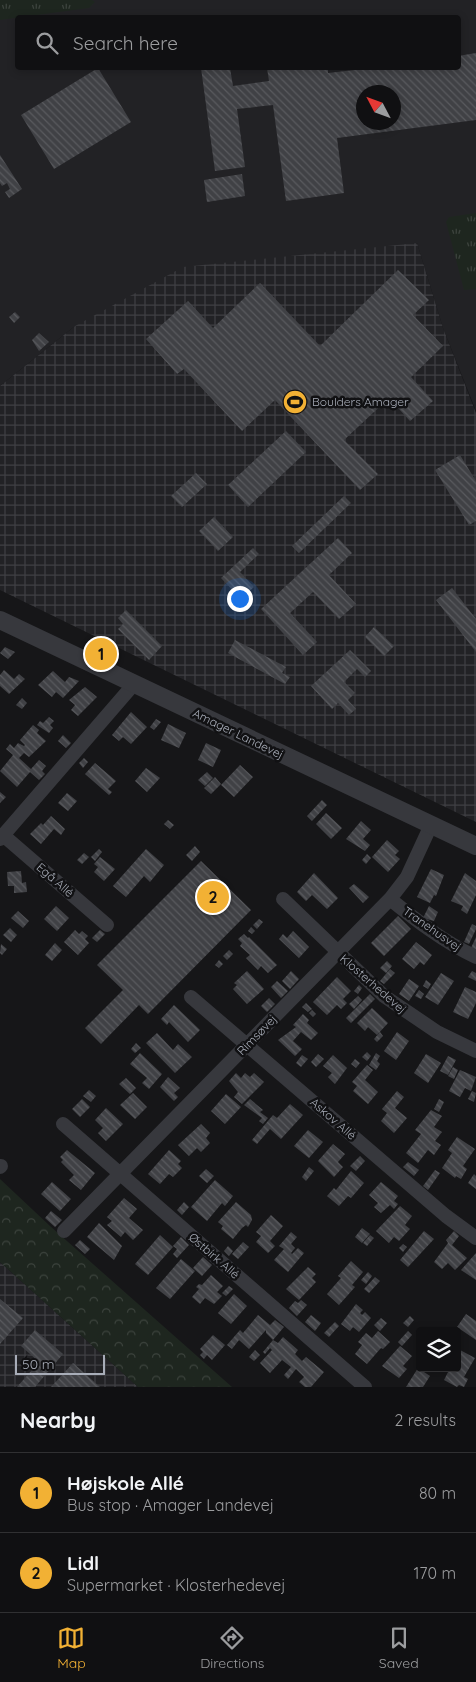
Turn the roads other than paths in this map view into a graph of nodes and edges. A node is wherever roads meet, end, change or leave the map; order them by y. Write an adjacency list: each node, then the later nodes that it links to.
1 (0, 620): 2 (street, Amager Landevej)
2 (134, 684): 3 (street, Amager Landevej); 4 (street)
3 (432, 825): 5 (street, Amager Landevej); 7 (street, Rimsøvej)
4 (2, 837): 8 (street, Egå Allé)
5 (476, 846)
6 (283, 899): 9 (street, Klosterhedevej)
7 (390, 899): 9 (street, Rimsøvej); 10 (street, Tranehusvej)
8 (107, 926)
9 (337, 953): 12 (street, Rimsøvej); 13 (street, Klosterhedevej)
10 (476, 957)
11 (191, 997): 12 (street, Askov Allé)
12 (248, 1045): 15 (street, Rimsøvej); 17 (street, Askov Allé)
13 (476, 1051)
14 (63, 1124): 15 (street, Østbirk Allé)
15 (120, 1174): 16 (street, Rimsøvej); 18 (street, Østbirk Allé)
16 (64, 1231)
17 (476, 1238)
18 (365, 1387)

